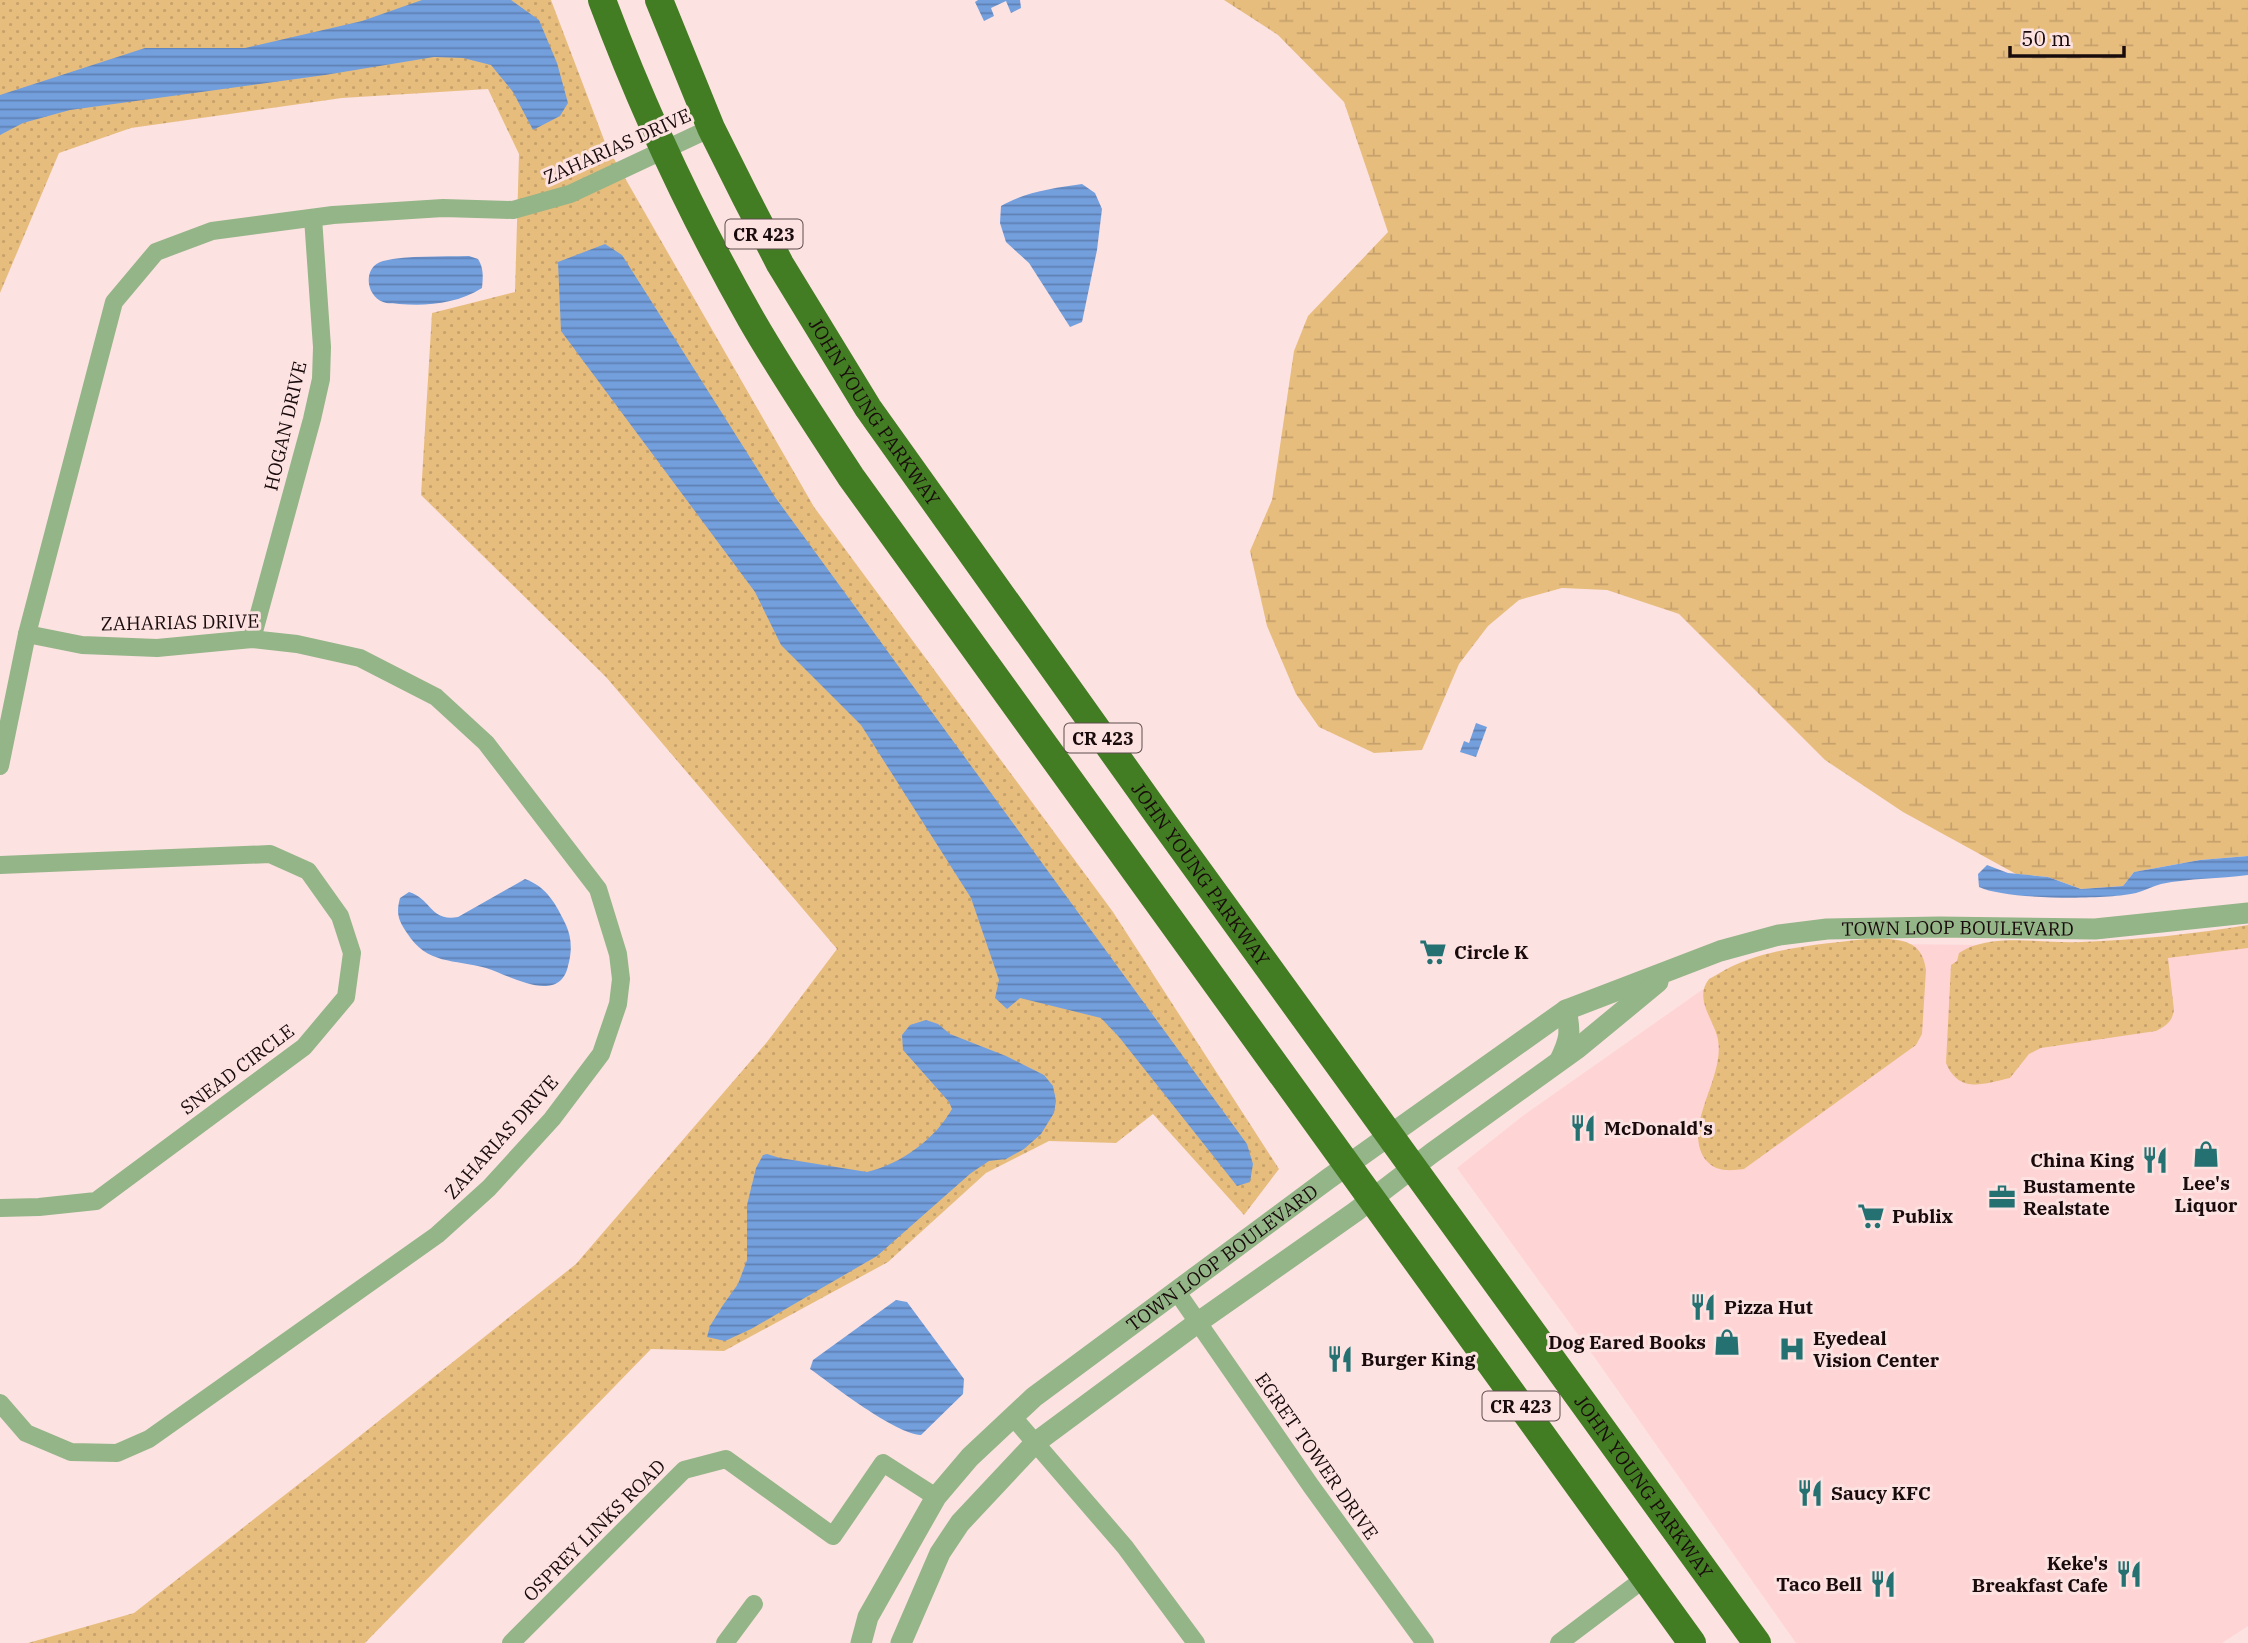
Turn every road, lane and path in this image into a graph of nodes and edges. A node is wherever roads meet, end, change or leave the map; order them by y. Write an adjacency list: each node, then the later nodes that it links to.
1 (602, 0): 4 (highway, CR 423)
2 (659, 0): 3 (highway, JOHN YOUNG PARKWAY / CR 423)
3 (711, 128): 4 (street, ZAHARIAS DRIVE); 14 (highway, JOHN YOUNG PARKWAY / CR 423)
4 (663, 149): 5 (street, ZAHARIAS DRIVE); 15 (highway, CR 423)
5 (313, 218): 6 (street, ZAHARIAS DRIVE); 7 (street, HOGAN DRIVE)
6 (27, 634): 7 (street, ZAHARIAS DRIVE); 8 (street, ZAHARIAS DRIVE)
7 (252, 639): 21 (street, ZAHARIAS DRIVE)
8 (0, 766)
9 (0, 864): 18 (street, SNEAD CIRCLE)
10 (2248, 913): 11 (street, TOWN LOOP BOULEVARD)
11 (1673, 970): 12 (street, TOWN LOOP BOULEVARD); 13 (street, TOWN LOOP BOULEVARD)
12 (1566, 1010): 13 (street); 14 (street, TOWN LOOP BOULEVARD)
13 (1559, 1062): 16 (street, TOWN LOOP BOULEVARD)
14 (1390, 1135): 15 (street, TOWN LOOP BOULEVARD); 16 (highway, JOHN YOUNG PARKWAY / CR 423)
15 (1348, 1165): 17 (highway, CR 423); 19 (street, TOWN LOOP BOULEVARD)
16 (1414, 1167): 17 (street, TOWN LOOP BOULEVARD); 35 (highway, JOHN YOUNG PARKWAY / CR 423)
17 (1373, 1199): 20 (street, TOWN LOOP BOULEVARD); 25 (highway, CR 423)
18 (0, 1208)
19 (1177, 1292): 20 (street, EGRET TOWER DRIVE); 22 (street, TOWN LOOP BOULEVARD)
20 (1197, 1322): 23 (street, TOWN LOOP BOULEVARD); 32 (street, EGRET TOWER DRIVE)
21 (0, 1404)
22 (1013, 1417): 23 (street); 24 (street, TOWN LOOP BOULEVARD)
23 (1035, 1443): 30 (street, TOWN LOOP BOULEVARD); 31 (street)
24 (936, 1497): 27 (street, OSPREY LINKS ROAD); 29 (street, TOWN LOOP BOULEVARD)
25 (1645, 1578): 33 (street); 34 (highway, CR 423)
26 (754, 1604): 28 (street)
27 (515, 1642)
28 (726, 1643)
29 (861, 1643)
30 (901, 1643)
31 (1196, 1643)
32 (1425, 1643)
33 (1559, 1643)
34 (1692, 1643)
35 (1758, 1643)

